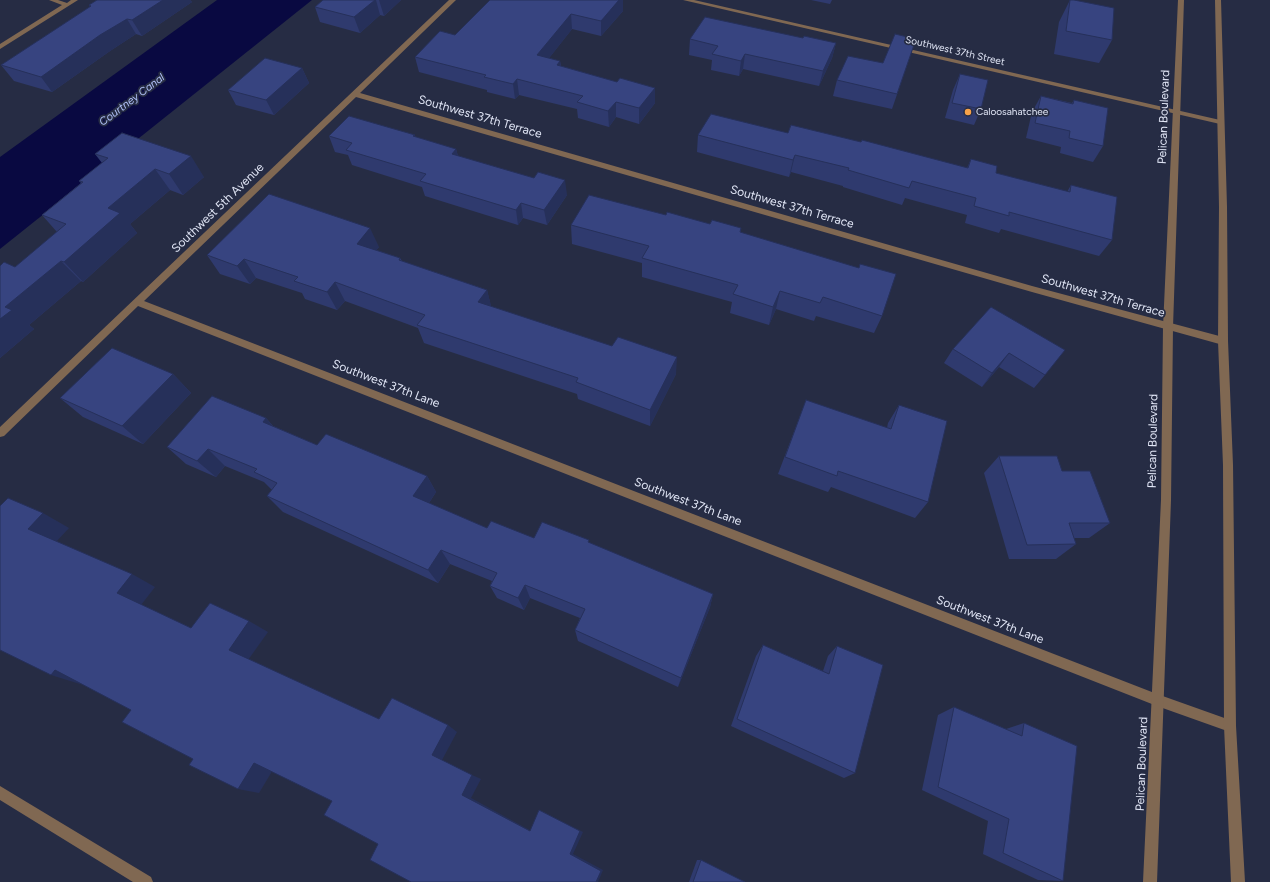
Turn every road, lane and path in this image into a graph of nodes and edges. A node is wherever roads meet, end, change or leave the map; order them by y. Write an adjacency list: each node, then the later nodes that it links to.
1 (52, 0): 7 (street)
2 (75, 0): 7 (street)
3 (453, 0): 9 (street, Southwest 5th Avenue)
4 (686, 0): 10 (street, Southwest 37th Street)
5 (1181, 0): 10 (street, Pelican Boulevard)
6 (1218, 0): 11 (street)
7 (68, 4): 8 (street)
8 (0, 47)
9 (354, 94): 12 (street, Southwest 5th Avenue); 13 (street, Southwest 37th Terrace)
10 (1177, 112): 11 (street, Southwest 37th Street); 13 (street, Pelican Boulevard)
11 (1220, 122): 14 (street)
12 (136, 302): 15 (street, Southwest 5th Avenue); 16 (street, Southwest 37th Lane)
13 (1168, 326): 14 (street, Southwest 37th Terrace); 16 (street, Pelican Boulevard)
14 (1223, 341): 17 (street)
15 (0, 433)
16 (1157, 700): 17 (street, Southwest 37th Lane); 20 (street, Pelican Boulevard)
17 (1230, 726): 21 (street)
18 (0, 793): 19 (street)
19 (146, 882)
20 (1150, 882)
21 (1238, 882)

